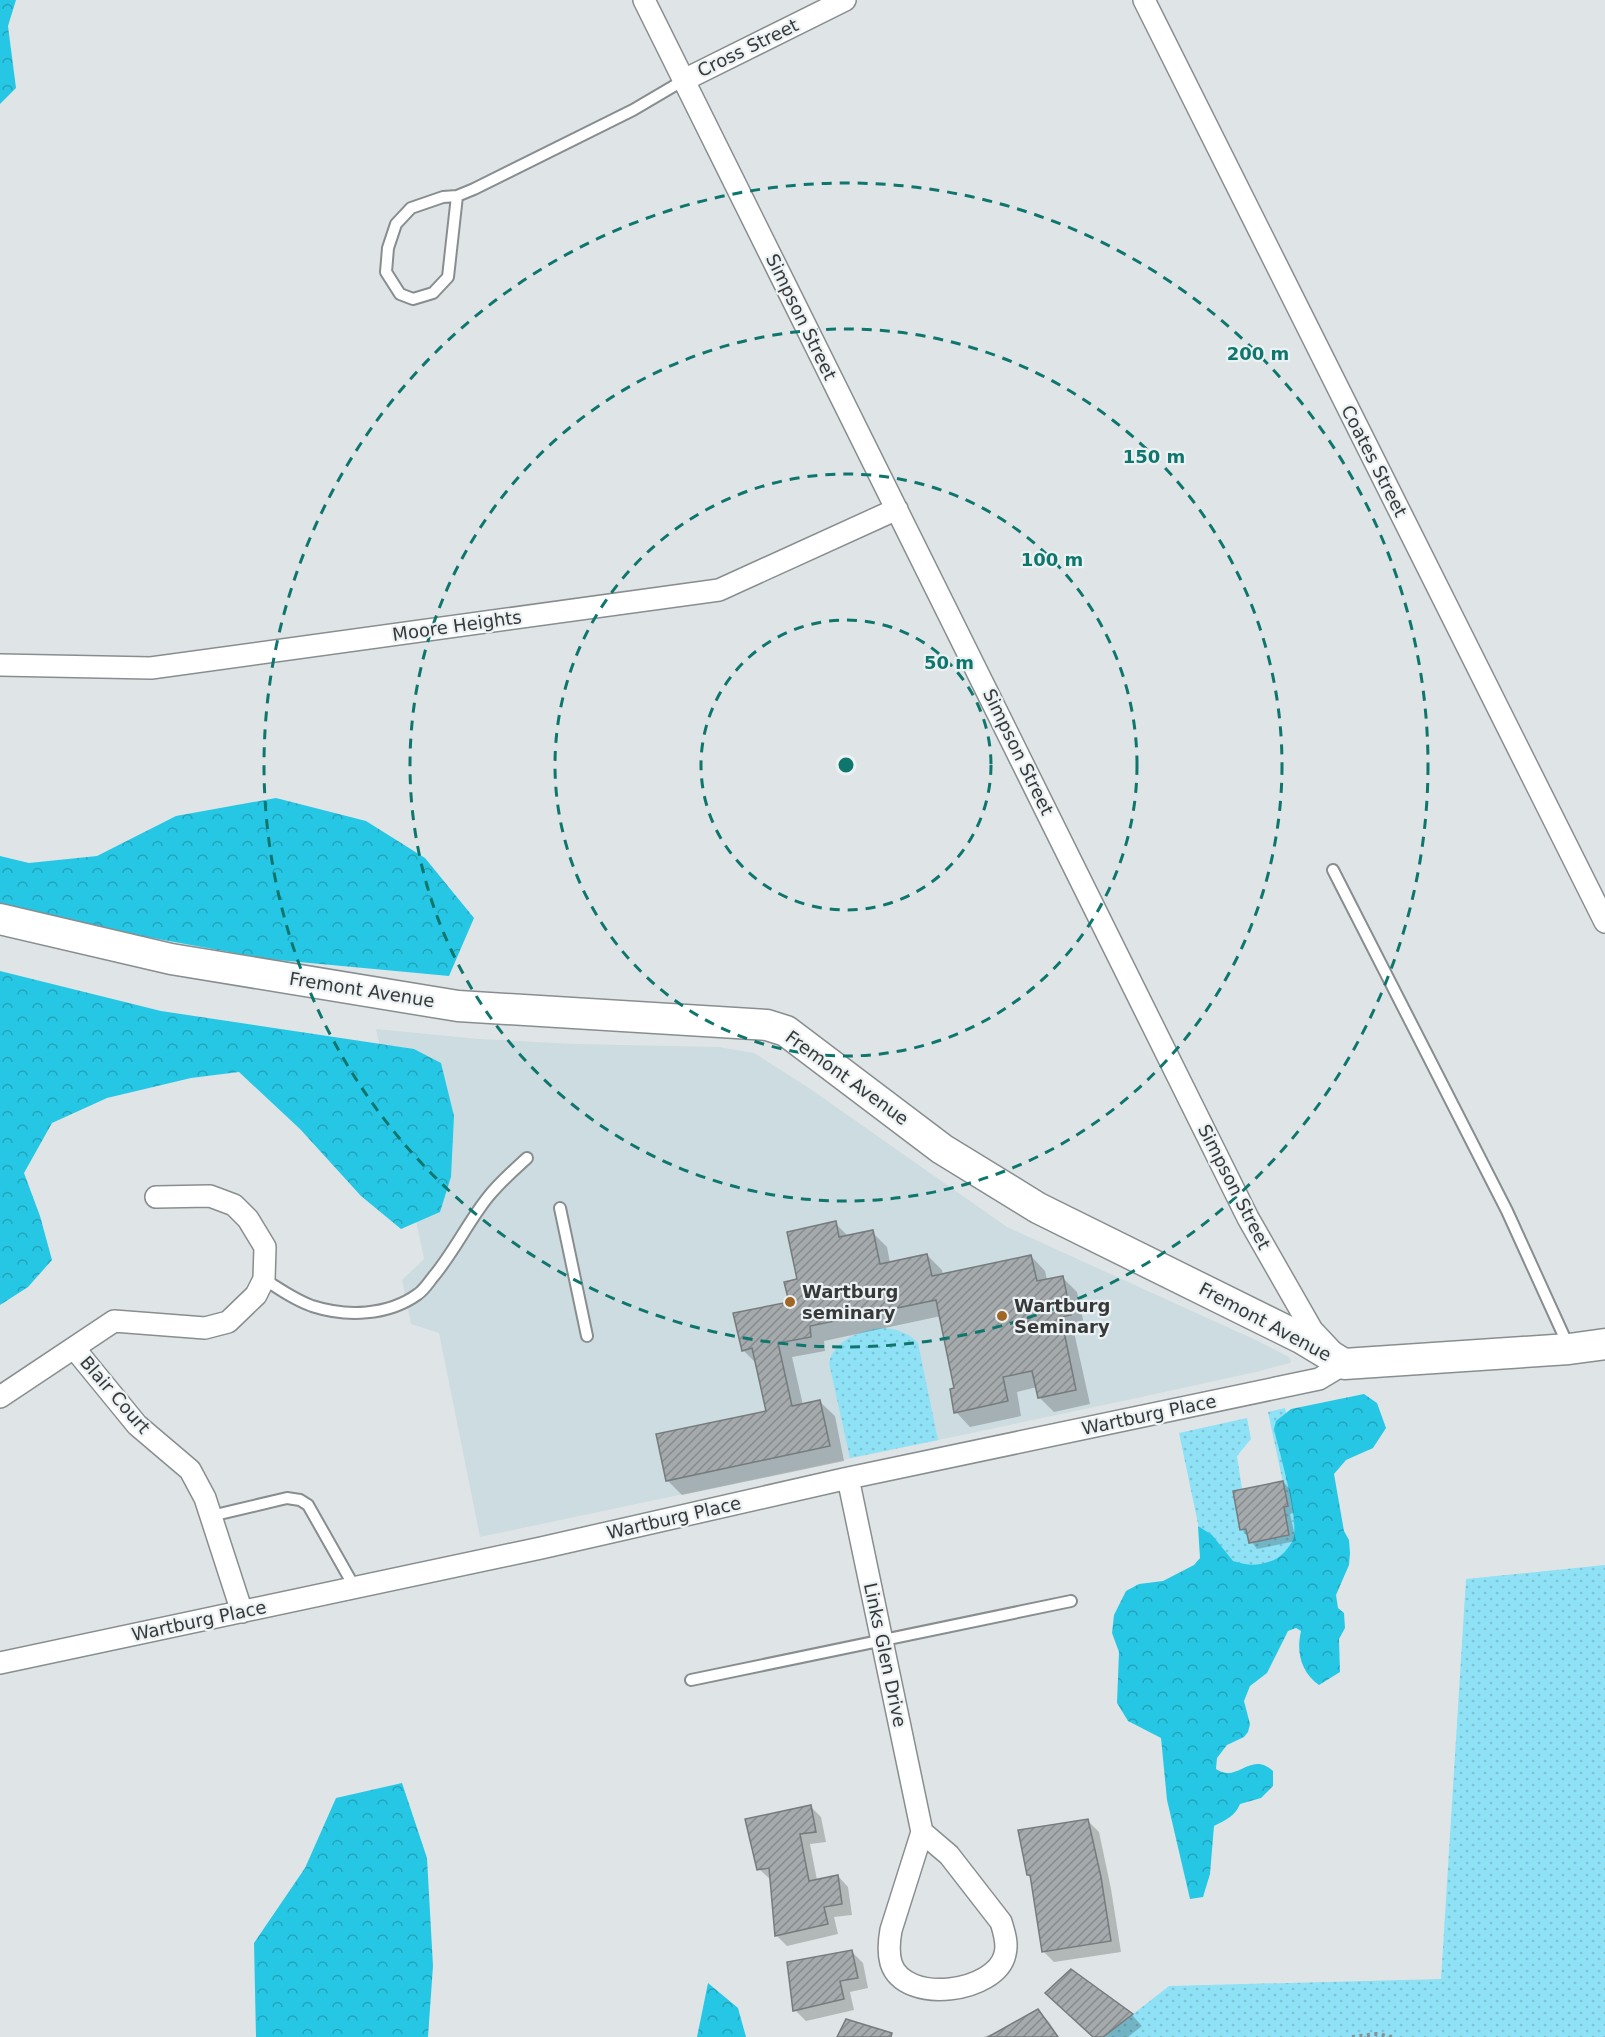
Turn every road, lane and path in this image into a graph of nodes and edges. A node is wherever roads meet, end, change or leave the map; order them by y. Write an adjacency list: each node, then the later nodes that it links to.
1 (644, 0): 4 (street, Simpson Street)
2 (845, 0): 4 (street, Cross Street)
3 (1144, 0): 10 (street, Coates Street)
4 (684, 80): 5 (lane); 6 (street, Simpson Street)
5 (458, 196): 5 (lane)
6 (897, 509): 7 (street, Moore Heights); 19 (street, Simpson Street)
7 (0, 665)
8 (1333, 870): 18 (lane)
9 (0, 920): 19 (main road, Fremont Avenue)
10 (1605, 922)
11 (527, 1158): 14 (lane)
12 (156, 1197): 14 (street)
13 (560, 1208): 15 (lane)
14 (264, 1279): 17 (street)
15 (587, 1336)
16 (1605, 1344): 18 (main road, Fremont Avenue)
17 (74, 1348): 20 (street, Blair Court); 22 (street, Blair Court)
18 (1569, 1348): 19 (main road, Fremont Avenue)
19 (1344, 1364): 21 (street, Wartburg Place)
20 (0, 1397)
21 (848, 1478): 23 (street, Wartburg Place); 26 (street, Links Glen Drive)
22 (211, 1516): 23 (lane); 25 (street, Blair Court)
23 (355, 1588): 25 (street, Wartburg Place)
24 (1071, 1601): 26 (lane)
25 (242, 1612): 27 (street, Wartburg Place)
26 (881, 1640): 28 (lane); 29 (street, Links Glen Drive)
27 (0, 1663)
28 (691, 1680)
29 (922, 1832): 29 (street, Links Glen Drive)
30 (1352, 2037): 31 (path)
31 (1392, 2037)

